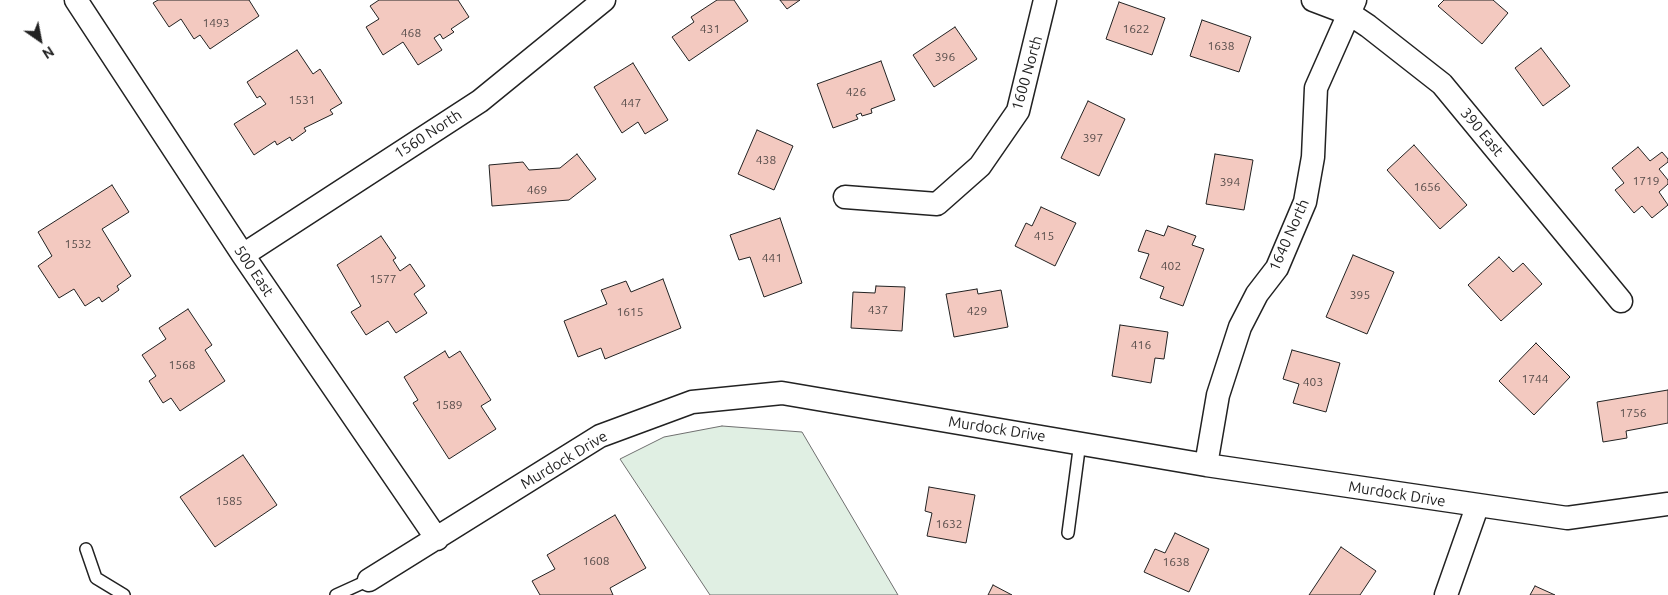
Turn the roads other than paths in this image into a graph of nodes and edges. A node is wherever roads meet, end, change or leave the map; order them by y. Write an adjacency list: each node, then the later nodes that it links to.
1 (76, 0): 7 (street, 500 East)
2 (604, 0): 7 (street, 1560 North)
3 (1046, 0): 6 (street, 1600 North)
4 (1313, 0): 5 (street, 390 East)
5 (1353, 7): 8 (street, 390 East); 10 (street, 1640 North)
6 (845, 197)
7 (243, 255): 14 (street, 500 East)
8 (1621, 301)
9 (1080, 442): 10 (street, Murdock Drive); 13 (lane); 14 (street, Murdock Drive)
10 (1206, 465): 12 (street, Murdock Drive)
11 (1668, 504): 12 (street, Murdock Drive)
12 (1477, 506): 19 (street)
13 (1068, 534)
14 (437, 539): 16 (street, Murdock Drive)
15 (86, 549): 17 (lane)
16 (369, 580): 18 (lane)
17 (124, 595)
18 (336, 595)
19 (1446, 595)

